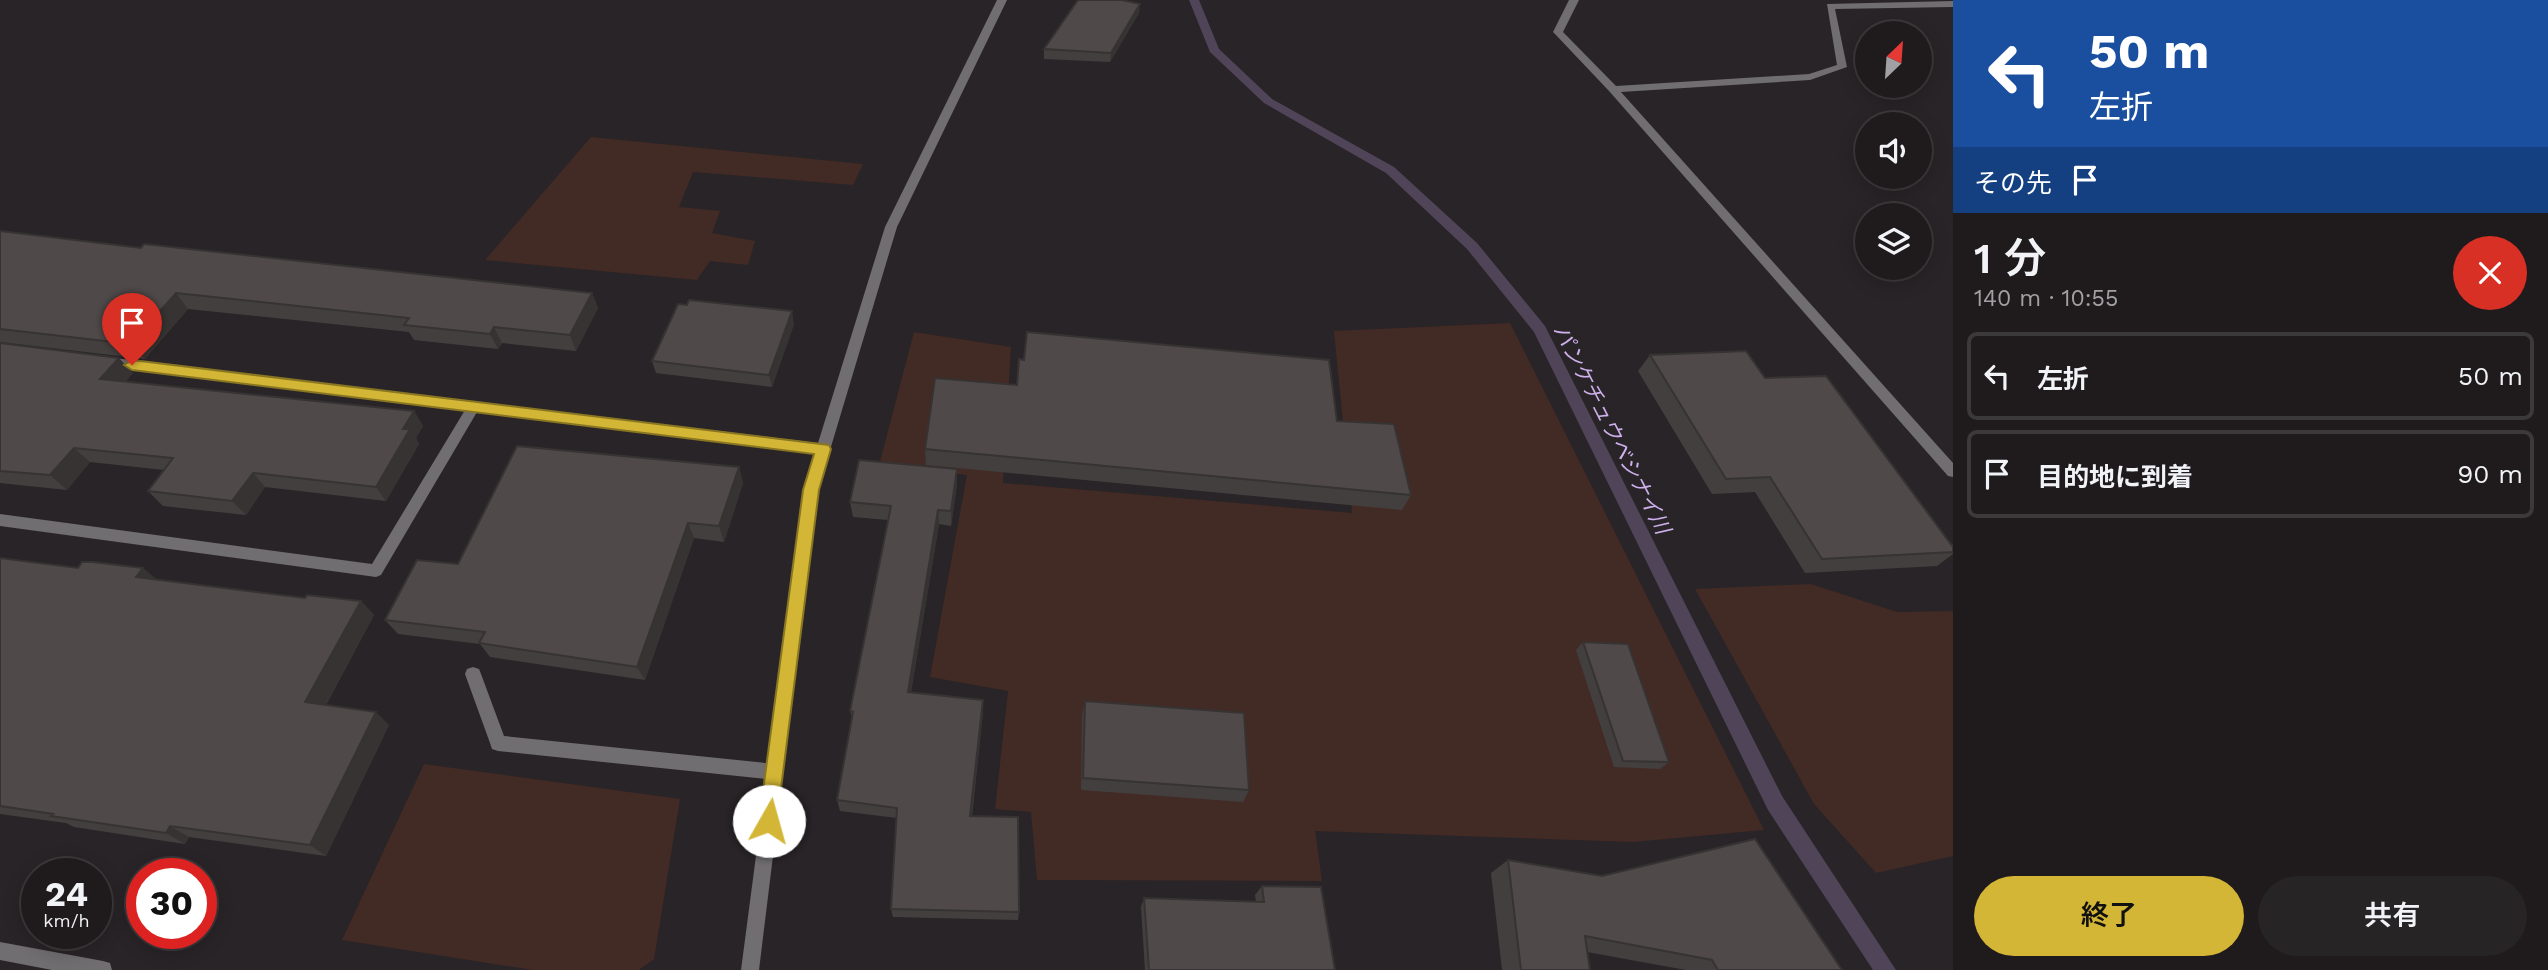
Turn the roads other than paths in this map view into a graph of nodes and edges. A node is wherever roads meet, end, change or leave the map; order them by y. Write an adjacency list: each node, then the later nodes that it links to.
1 (1002, 0): 7 (street)
2 (1574, 0): 4 (street)
3 (1953, 4): 4 (street)
4 (1613, 89): 8 (street)
5 (95, 360): 6 (street)
6 (474, 406): 7 (street); 9 (street)
7 (823, 449): 11 (street)
8 (1953, 472)
9 (0, 520)
10 (473, 674): 11 (street)
11 (775, 772): 14 (street)
12 (0, 951): 13 (street)
13 (103, 970)
14 (750, 970)

